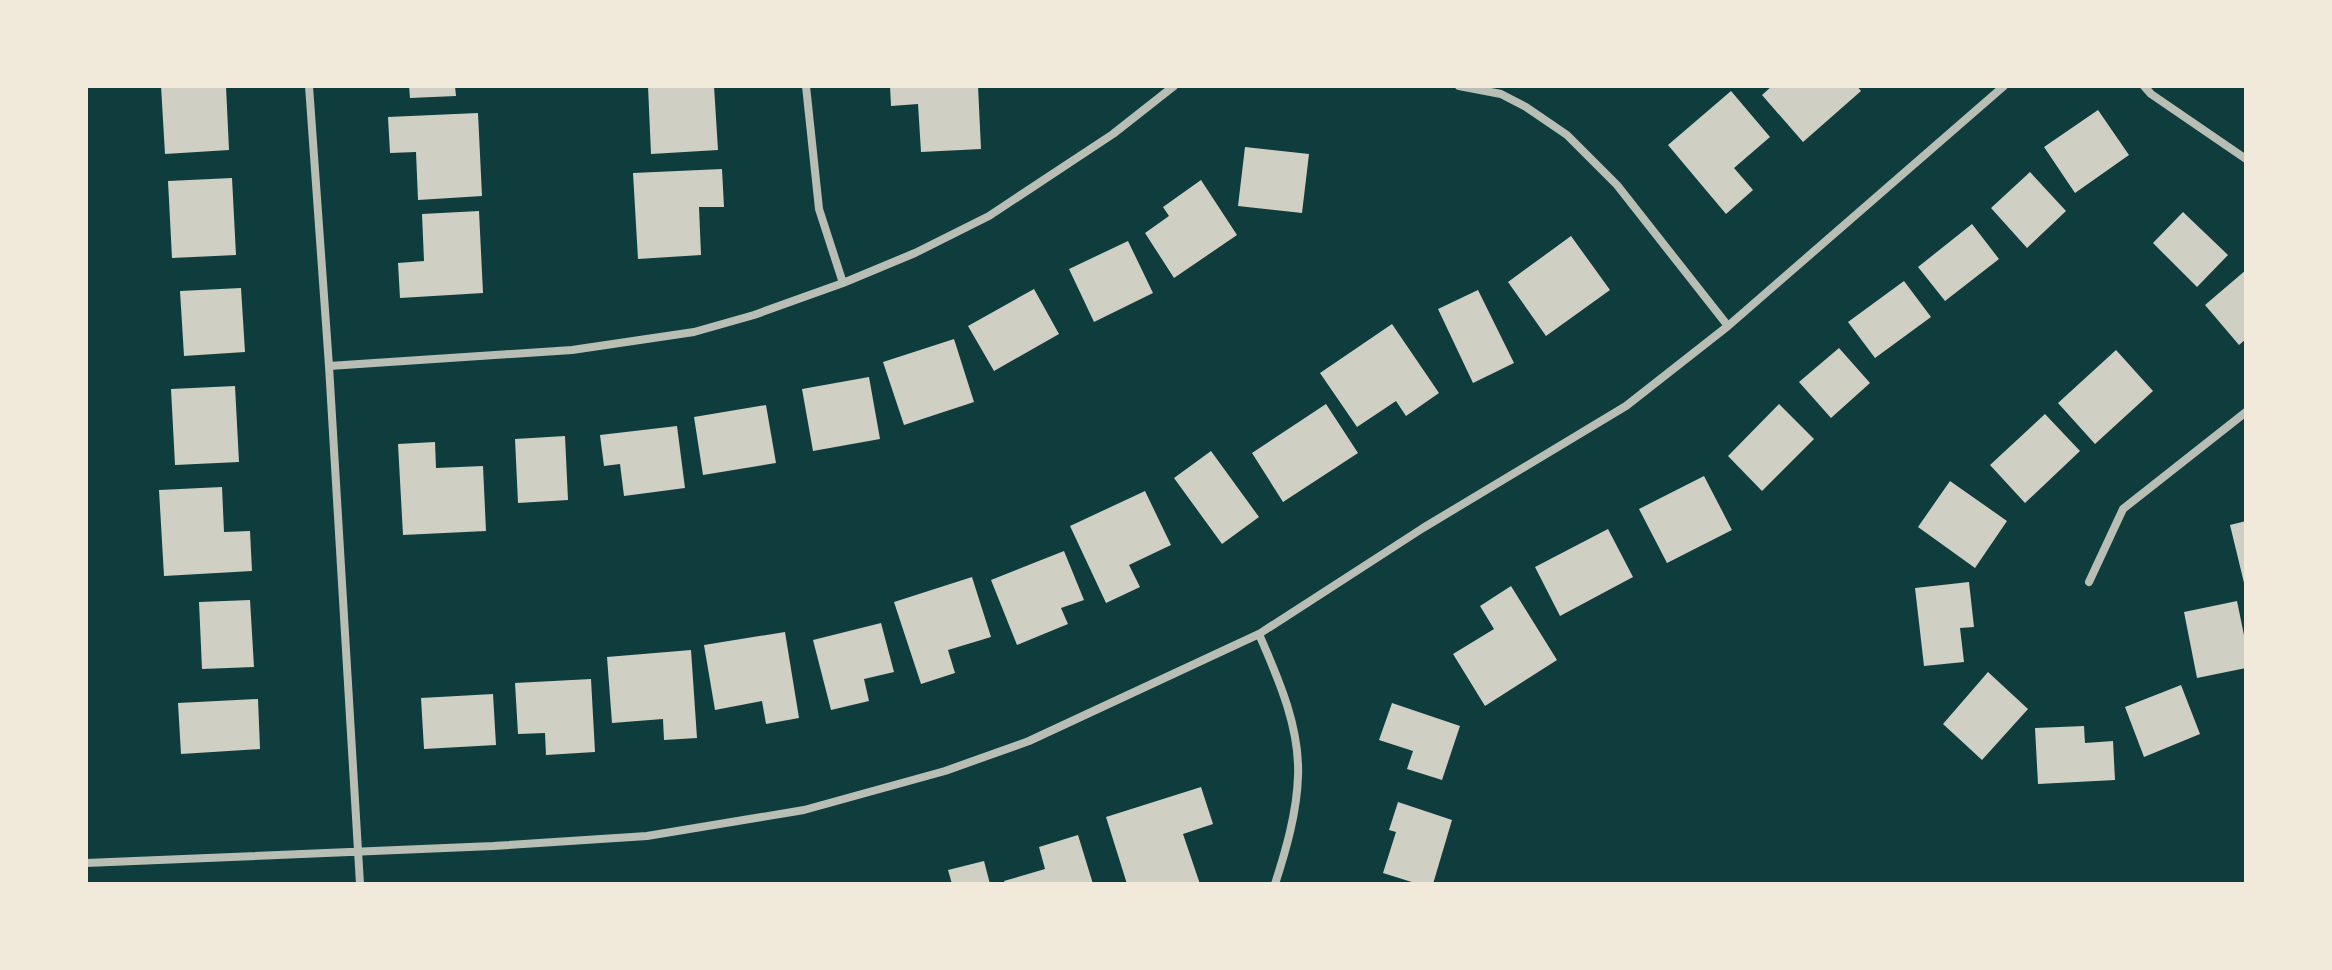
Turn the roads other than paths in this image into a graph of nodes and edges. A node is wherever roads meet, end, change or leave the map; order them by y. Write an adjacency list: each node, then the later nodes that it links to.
1 (309, 86): 10 (street)
2 (806, 86): 8 (street)
3 (1174, 86): 8 (street)
4 (1459, 86): 9 (street)
5 (2004, 86): 9 (street)
6 (2144, 86): 7 (street)
7 (2246, 159)
8 (843, 283): 10 (street)
9 (1728, 326): 13 (street)
10 (329, 366): 14 (street)
11 (2246, 412): 12 (street)
12 (2089, 582)
13 (1259, 634): 14 (street); 17 (street)
14 (357, 852): 15 (street); 16 (street)
15 (86, 863)
16 (360, 884)
17 (1275, 884)

